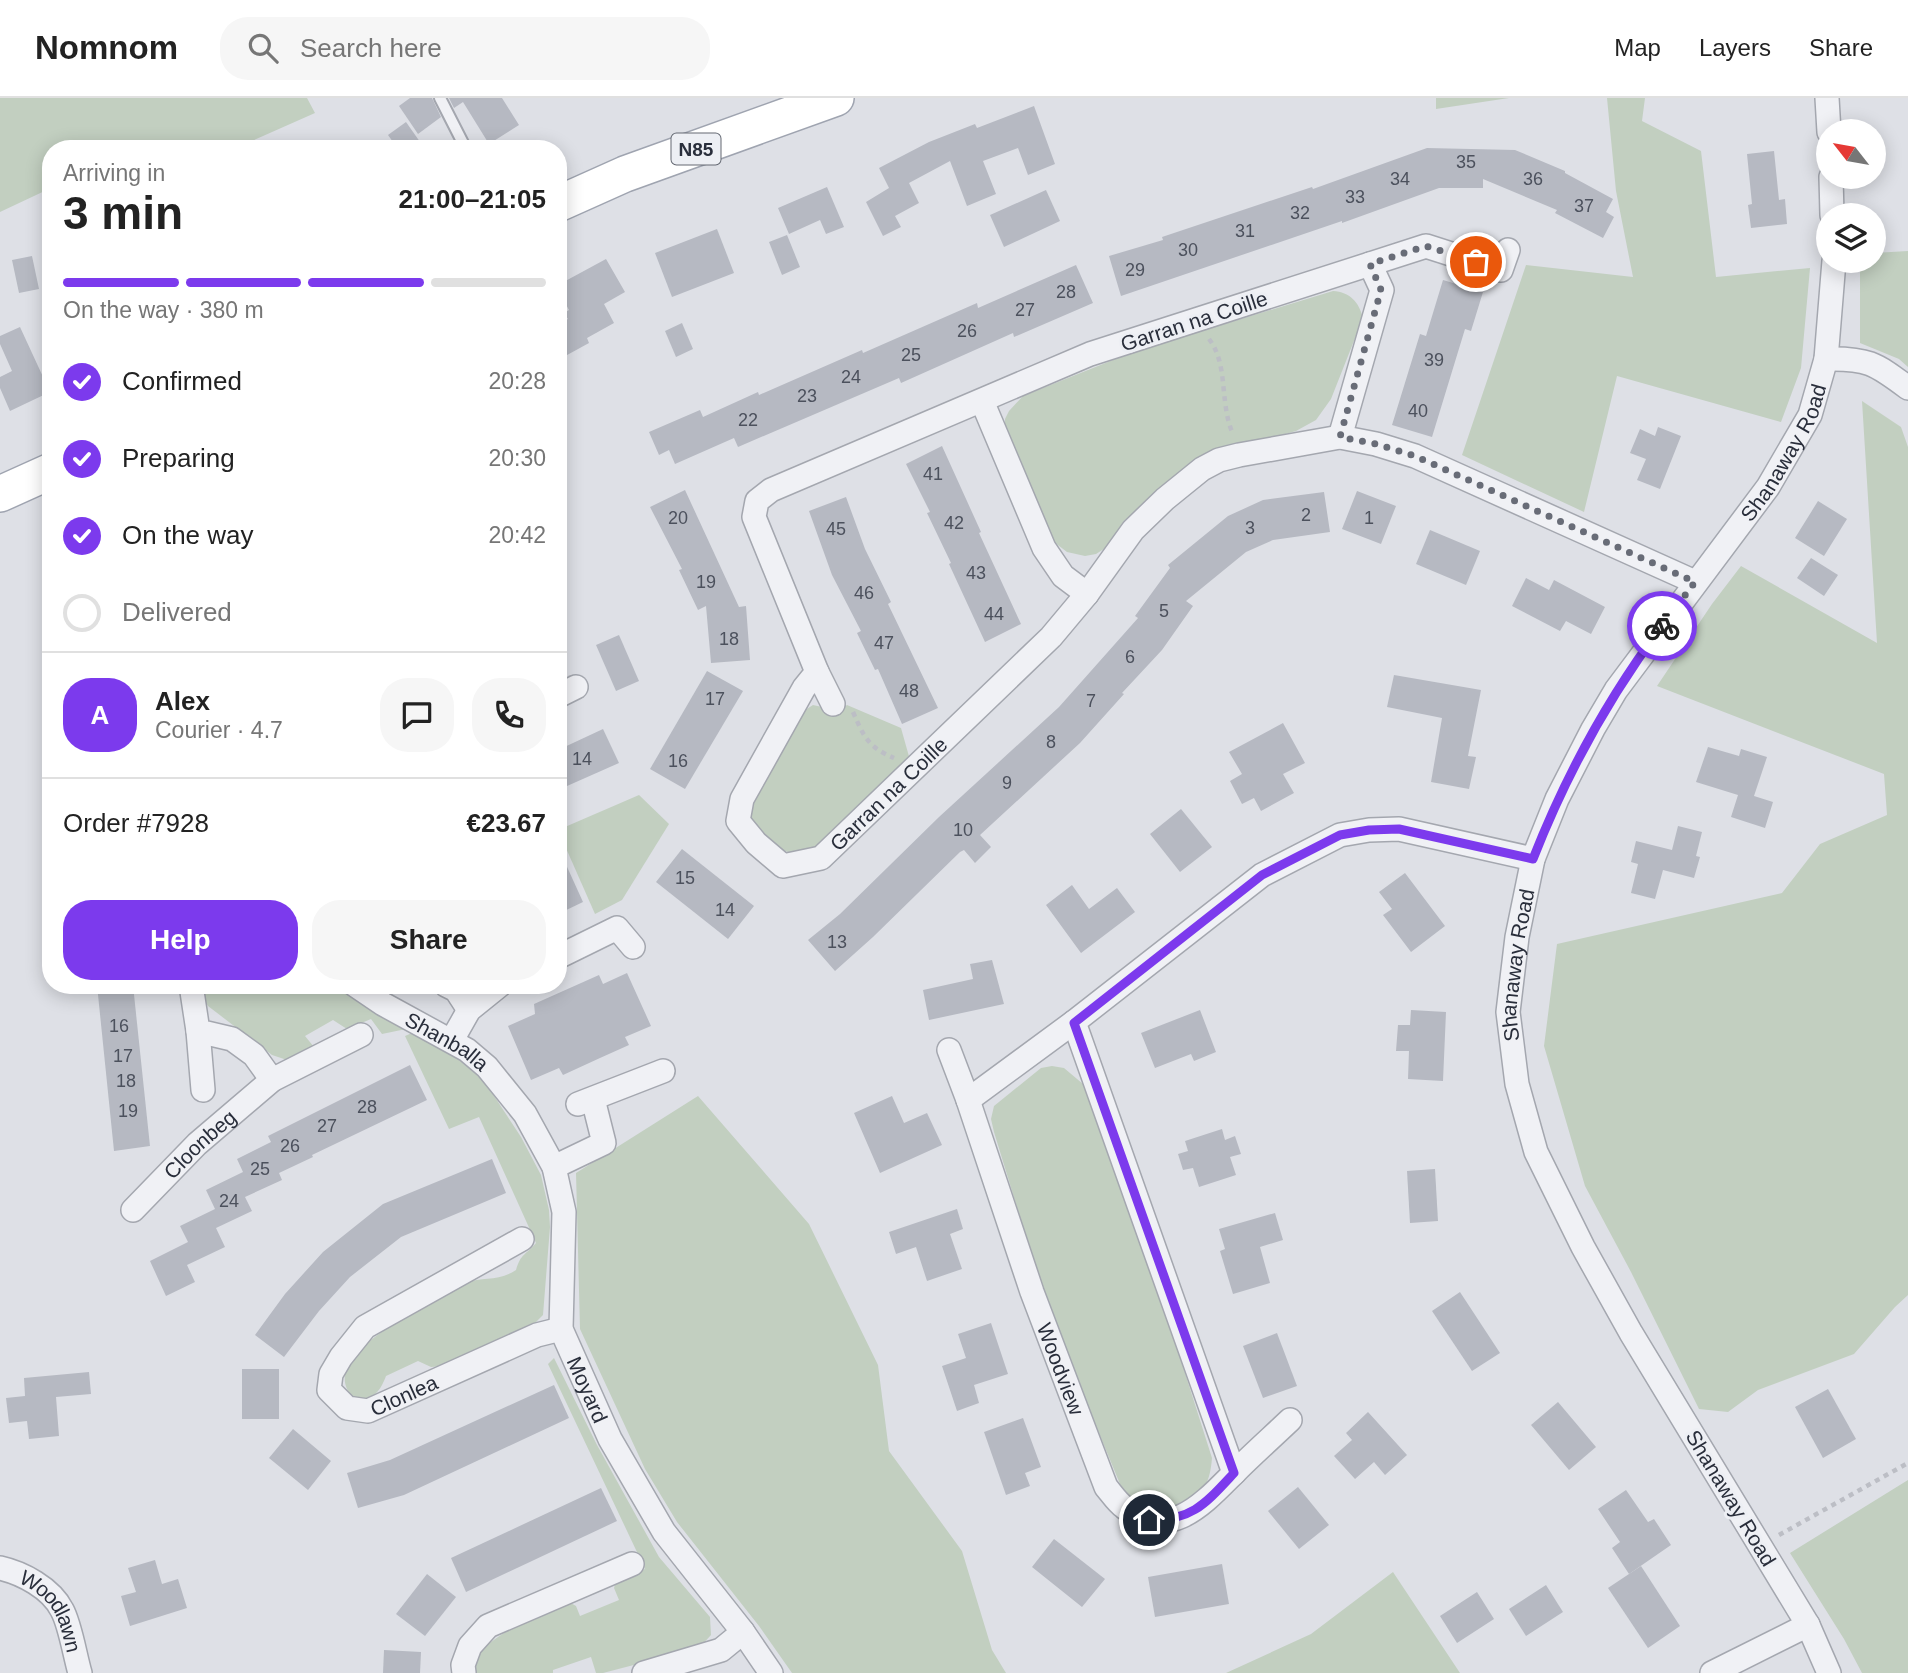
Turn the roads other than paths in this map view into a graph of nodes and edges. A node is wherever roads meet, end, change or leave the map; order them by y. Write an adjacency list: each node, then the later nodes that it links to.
1 (440, 98): 5 (lane)
2 (836, 98): 6 (main road, N85)
3 (1827, 98): 4 (street)
4 (1828, 119)
5 (461, 140)
6 (567, 200)
7 (1508, 250): 8 (street, Garran na Coille)
8 (1370, 264): 12 (street, Garran na Coille); 13 (street)
9 (1833, 273): 10 (street, Shanaway Road)
10 (1826, 359): 11 (street); 16 (street, Shanaway Road)
11 (1908, 388)
12 (982, 401): 17 (street); 18 (street, Garran na Coille)
13 (1340, 437): 16 (street, Garran na Coille); 17 (street, Garran na Coille)
14 (42, 475): 15 (main road)
15 (0, 494)
16 (1695, 582): 20 (street, Shanaway Road)
17 (1087, 594): 18 (street, Garran na Coille)
18 (817, 672): 19 (street, Garran na Coille)
19 (833, 704)
20 (1533, 859): 28 (street); 46 (street, Shanaway Road)
21 (633, 947): 22 (street)
22 (567, 953)
23 (192, 994): 29 (street, Cloonbeg)
24 (368, 994): 31 (street, Shanballa)
25 (459, 994): 27 (street)
26 (489, 994): 27 (street)
27 (469, 1010): 31 (street)
28 (1074, 1023): 36 (street); 43 (street)
29 (198, 1031): 34 (street); 35 (street, Cloonbeg)
30 (361, 1035): 34 (street, Cloonbeg)
31 (452, 1040): 37 (street, Shanballa)
32 (948, 1050): 36 (street, Woodview)
33 (663, 1071): 38 (street)
34 (272, 1080): 39 (street, Cloonbeg)
35 (203, 1090)
36 (968, 1100): 43 (street, Woodview)
37 (524, 1114): 38 (street, Moyard)
38 (554, 1167): 41 (street, Moyard)
39 (133, 1210)
40 (522, 1239): 41 (street, Clonlea)
41 (561, 1329): 47 (street, Moyard)
42 (1290, 1420): 43 (street, Woodview)
43 (1234, 1473)
44 (632, 1564): 49 (street)
45 (0, 1568): 48 (street, Woodlawn)
46 (1808, 1625): 52 (street); 53 (street, Shanaway Road)
47 (743, 1632): 50 (street); 51 (street, Moyard)
48 (80, 1673)
49 (464, 1673)
50 (644, 1673)
51 (771, 1673)
52 (1712, 1673)
53 (1829, 1673)

